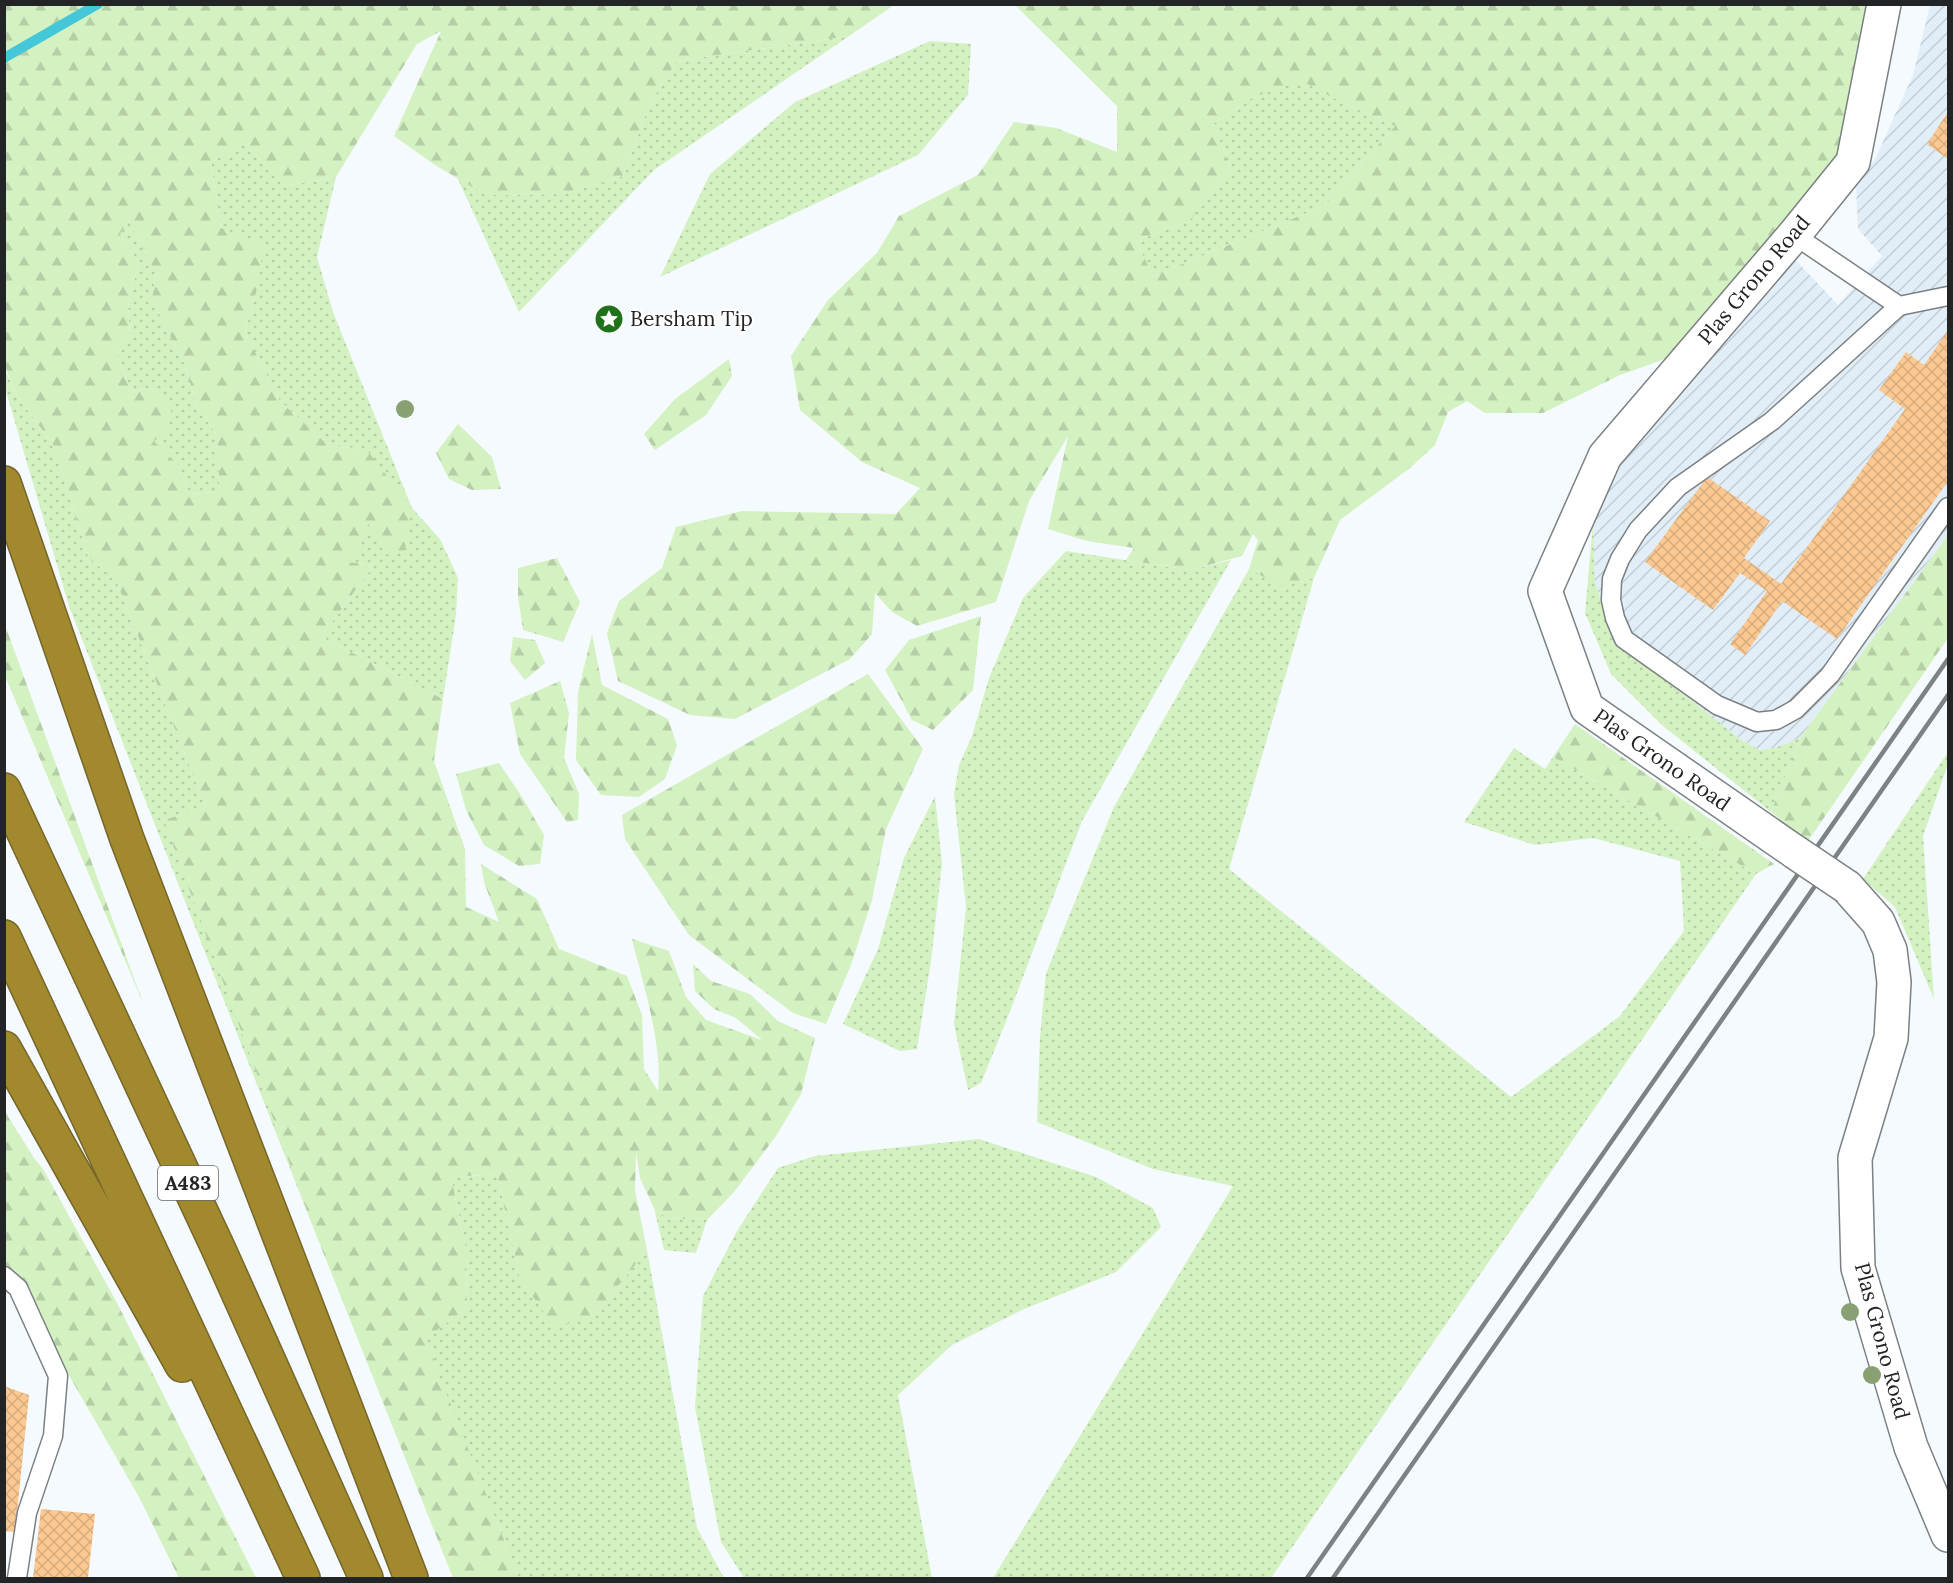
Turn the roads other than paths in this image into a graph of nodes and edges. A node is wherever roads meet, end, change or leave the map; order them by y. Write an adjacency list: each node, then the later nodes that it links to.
1 (1884, 4): 2 (street, Plas Grono Road)
2 (1794, 235): 4 (lane); 11 (street, Plas Grono Road, bridge)
3 (1948, 296): 4 (lane)
4 (1899, 306): 6 (lane)
5 (4, 483): 15 (highway)
6 (1948, 507)
7 (4, 790): 14 (highway, A483)
8 (4, 936): 13 (highway, A483)
9 (4, 1048): 13 (highway)
10 (4, 1276): 12 (lane)
11 (1948, 1535)
12 (17, 1578)
13 (302, 1578)
14 (366, 1578)
15 (411, 1578)

